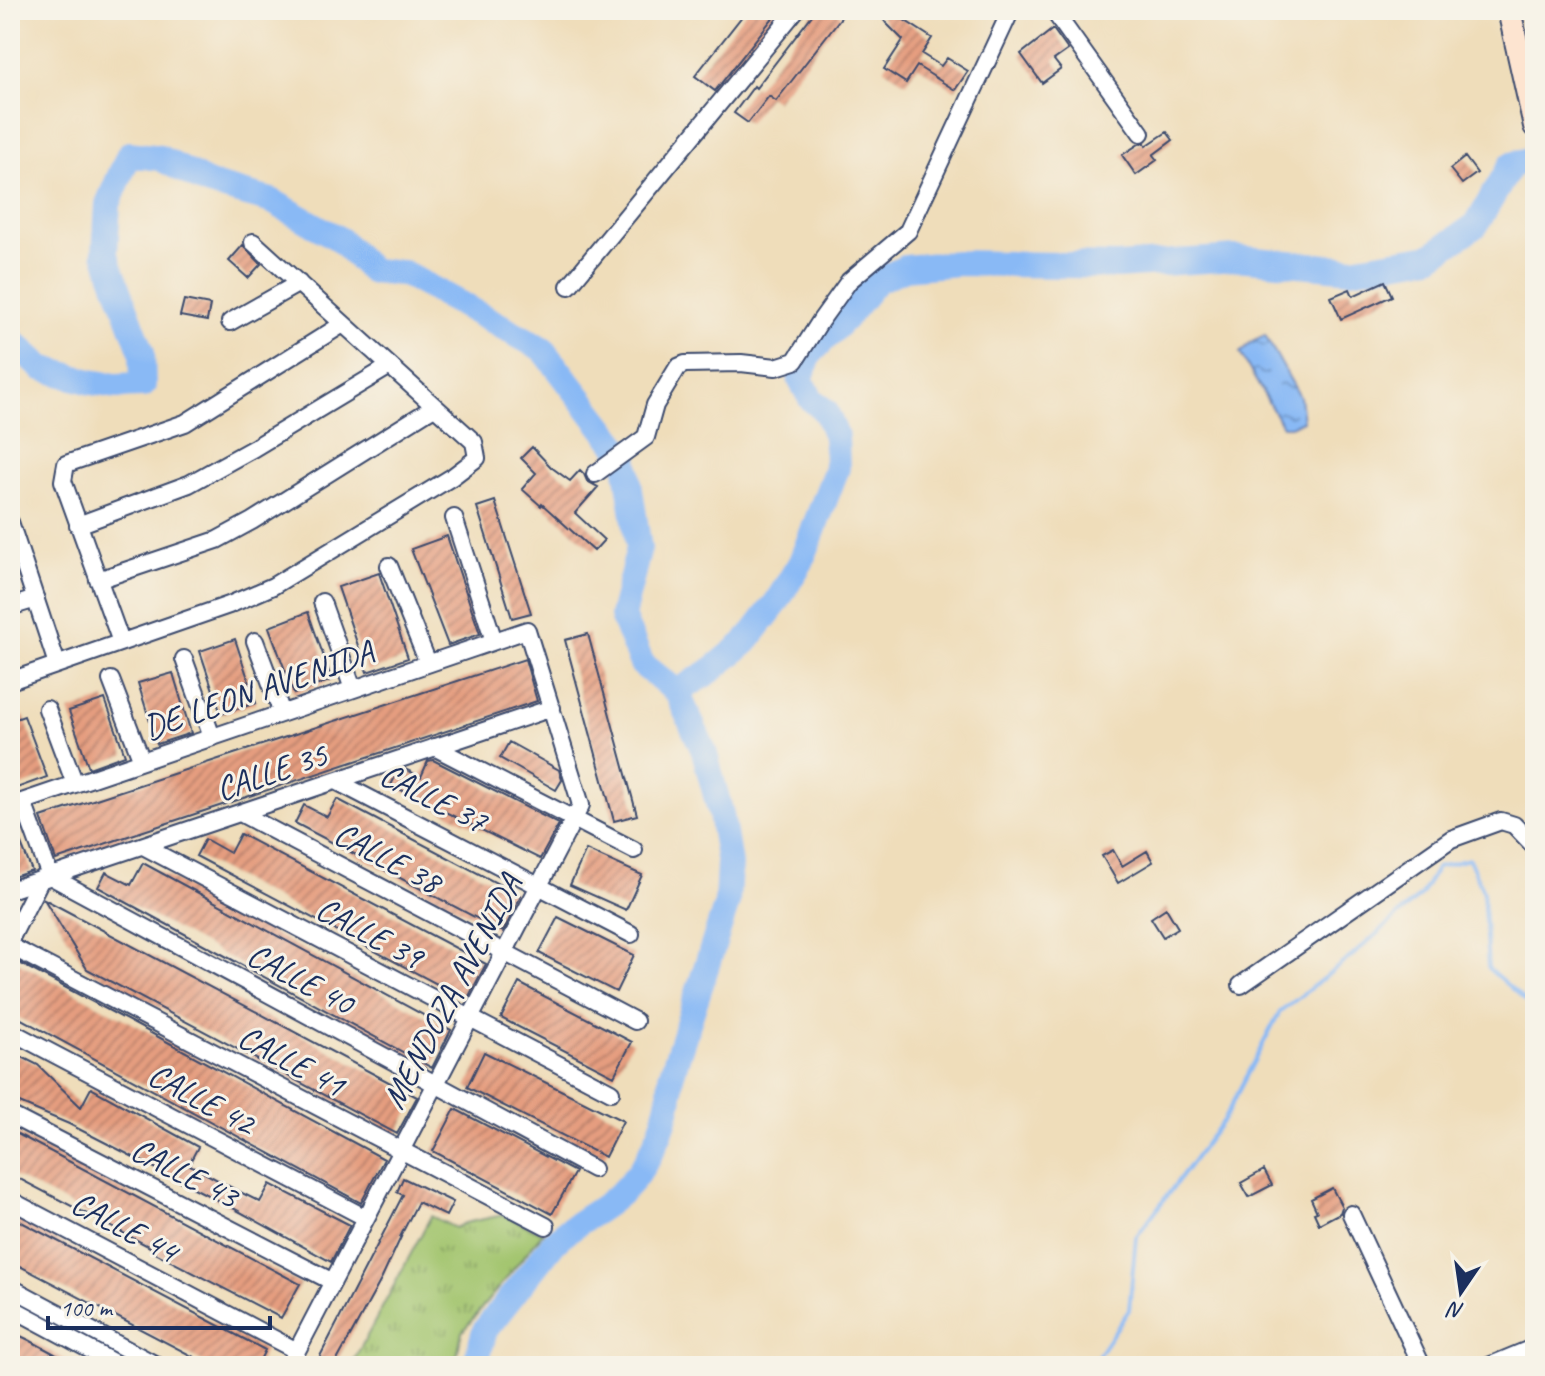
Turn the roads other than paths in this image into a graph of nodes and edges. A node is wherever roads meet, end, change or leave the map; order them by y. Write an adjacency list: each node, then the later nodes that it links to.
1 (796, 10): 9 (street)
2 (1011, 10): 14 (street)
3 (1053, 10): 6 (street)
4 (1510, 11): 5 (street)
5 (1535, 126)
6 (1141, 133)
7 (253, 242): 8 (street)
8 (299, 283): 10 (street); 11 (street)
9 (569, 286)
10 (230, 322)
11 (343, 324): 12 (street); 17 (street)
12 (390, 366): 13 (street); 17 (street)
13 (434, 407): 19 (street); 26 (street)
14 (595, 474)
15 (454, 518): 25 (street)
16 (10, 522): 20 (street)
17 (78, 525): 19 (street)
18 (389, 566): 28 (street)
19 (98, 580): 26 (street)
20 (36, 599): 22 (street); 29 (street)
21 (322, 602): 32 (street)
22 (10, 607)
23 (527, 630): 25 (street, DE LEON AVENIDA); 33 (street, MENDOZA AVENIDA)
24 (255, 641): 35 (street)
25 (494, 641): 28 (street, DE LEON AVENIDA)
26 (121, 642): 29 (street)
27 (184, 659): 36 (street)
28 (428, 663): 32 (street, DE LEON AVENIDA)
29 (57, 664): 31 (street)
30 (111, 680): 38 (street)
31 (10, 681)
32 (353, 689): 35 (street, DE LEON AVENIDA)
33 (552, 708): 37 (street, CALLE 35); 43 (street, MENDOZA AVENIDA)
34 (47, 709): 40 (street)
35 (282, 713): 36 (street, DE LEON AVENIDA)
36 (212, 737): 38 (street, DE LEON AVENIDA)
37 (434, 747): 39 (street, CALLE 35); 43 (street)
38 (142, 761): 40 (street, DE LEON AVENIDA)
39 (336, 781): 42 (street, CALLE 35); 48 (street, CALLE 37)
40 (75, 784): 41 (street, DE LEON AVENIDA)
41 (16, 804): 47 (street)
42 (240, 813): 44 (street, CALLE 35); 53 (street, CALLE 38)
43 (575, 819): 46 (street); 48 (street, MENDOZA AVENIDA)
44 (143, 846): 47 (street, CALLE 35); 55 (street, CALLE 39)
45 (1535, 847): 54 (street)
46 (634, 850)
47 (46, 878): 49 (street, CALLE 35); 51 (street); 58 (street, CALLE 40)
48 (540, 886): 50 (street, CALLE 37); 53 (street, MENDOZA AVENIDA)
49 (10, 890)
50 (631, 934)
51 (10, 940)
52 (10, 946): 61 (street, CALLE 41)
53 (505, 952): 55 (street, MENDOZA AVENIDA); 56 (street, CALLE 38)
54 (1241, 985)
55 (471, 1019): 58 (street, MENDOZA AVENIDA); 59 (street, CALLE 39)
56 (635, 1021)
57 (10, 1031): 65 (street, CALLE 42)
58 (436, 1085): 61 (street, MENDOZA AVENIDA); 62 (street, CALLE 40)
59 (611, 1092)
60 (10, 1115): 67 (street, CALLE 43)
61 (401, 1151): 65 (street, MENDOZA AVENIDA); 66 (street, CALLE 41)
62 (593, 1169)
63 (10, 1200): 71 (street, CALLE 44)
64 (1351, 1214): 75 (street)
65 (366, 1218): 67 (street, MENDOZA AVENIDA)
66 (546, 1226)
67 (333, 1282): 71 (street, MENDOZA AVENIDA)
68 (10, 1287): 73 (street)
69 (10, 1307): 72 (street)
70 (1535, 1347): 76 (street)
71 (297, 1351): 74 (street, MENDOZA AVENIDA)
72 (120, 1366)
73 (158, 1366)
74 (289, 1366)
75 (1422, 1366)
76 (1489, 1366)

